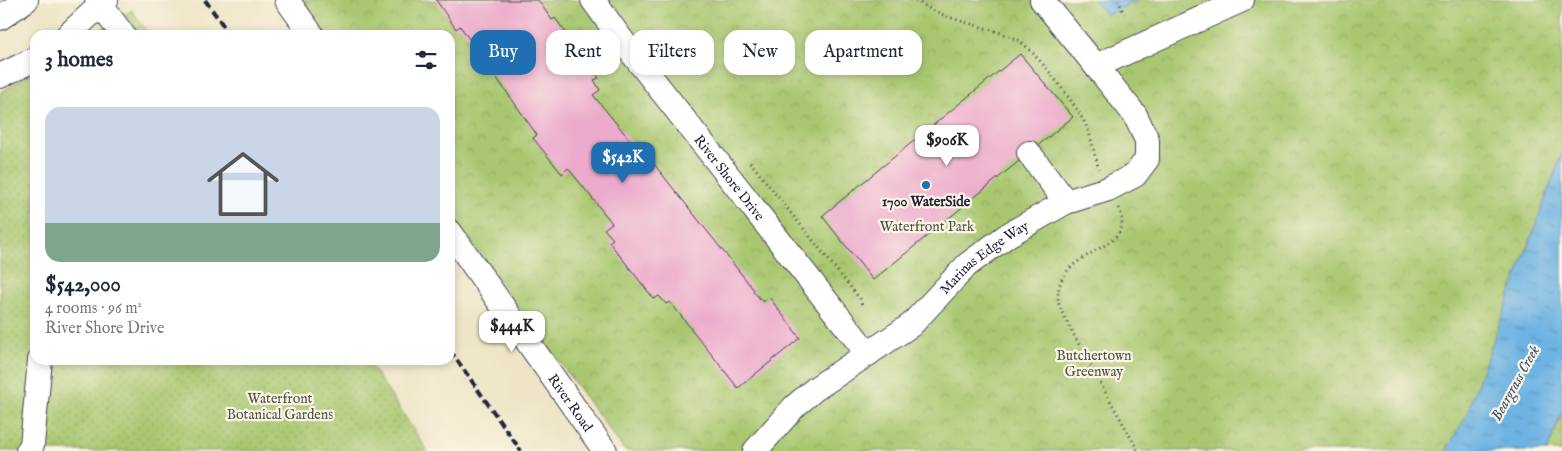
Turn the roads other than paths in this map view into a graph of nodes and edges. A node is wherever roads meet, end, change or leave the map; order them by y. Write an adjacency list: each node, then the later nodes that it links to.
1 (26, 0): 7 (street)
2 (287, 0): 10 (street)
3 (593, 0): 17 (street, River Shore Drive)
4 (1042, 0): 12 (street, Marinas Edge Way)
5 (1242, 0): 12 (street)
6 (102, 2): 8 (street); 9 (street)
7 (0, 18)
8 (73, 30)
9 (120, 30)
10 (308, 30)
11 (30, 61): 13 (street)
12 (1096, 66): 15 (street, Marinas Edge Way)
13 (0, 76)
14 (1029, 153): 15 (street)
15 (1066, 202): 17 (street, Marinas Edge Way)
16 (455, 239): 20 (street, River Road)
17 (868, 354): 21 (street, Marinas Edge Way)
18 (40, 365): 19 (street)
19 (28, 451)
20 (606, 451)
21 (754, 451)

